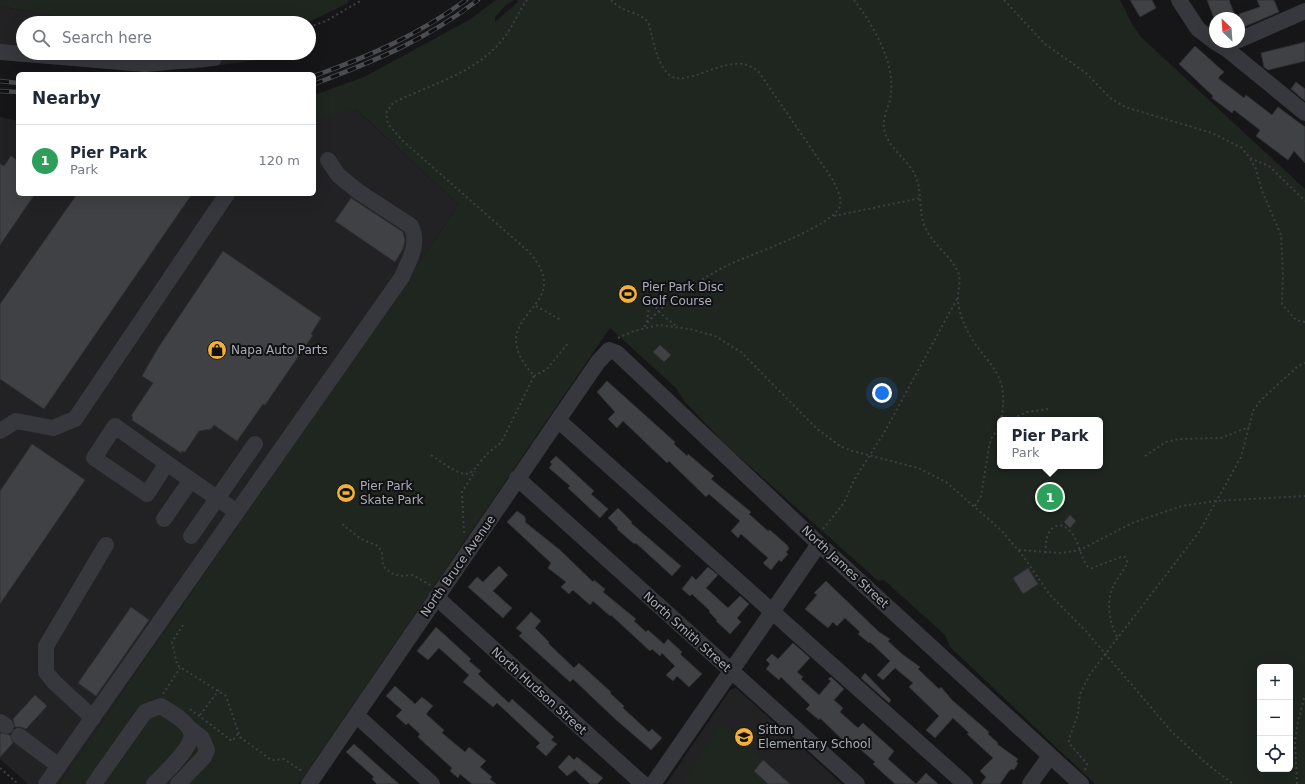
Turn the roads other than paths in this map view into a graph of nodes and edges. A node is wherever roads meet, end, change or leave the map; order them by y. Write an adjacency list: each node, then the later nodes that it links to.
1 (1179, 0): 3 (street)
2 (1305, 11): 4 (street)
3 (1209, 34)
4 (1245, 36)
5 (1233, 48): 10 (street)
6 (0, 52): 7 (street)
7 (16, 53)
8 (97, 60): 9 (street)
9 (191, 60)
10 (1305, 113)
11 (328, 160): 21 (street)
12 (225, 196): 15 (street)
13 (614, 344): 14 (street, North Bruce Avenue); 24 (street, North James Street)
14 (558, 420): 18 (street, North Bruce Avenue); 27 (street)
15 (0, 431)
16 (255, 444): 20 (street)
17 (167, 463): 17 (street); 19 (street)
18 (517, 478): 26 (street, North Bruce Avenue); 28 (street, North Smith Street)
19 (191, 480): 20 (street); 22 (street)
20 (216, 498): 21 (street); 23 (street)
21 (237, 512): 30 (street)
22 (164, 519)
23 (191, 536)
24 (819, 544): 27 (street); 33 (street, North James Street)
25 (106, 545): 30 (street)
26 (438, 595): 29 (street, North Bruce Avenue); 42 (street, North Hudson Street)
27 (772, 612): 28 (street); 45 (street)
28 (730, 671): 43 (street); 44 (street, North Smith Street)
29 (356, 715): 35 (street, North Bruce Avenue); 41 (street)
30 (93, 718): 34 (street)
31 (188, 727): 38 (street); 39 (street); 40 (street)
32 (20, 736): 34 (street)
33 (1050, 756): 36 (street, North James Street); 46 (street)
34 (59, 766): 37 (street)
35 (315, 780)
36 (1078, 782)
37 (46, 784)
38 (94, 784)
39 (154, 784)
40 (178, 784)
41 (432, 784)
42 (643, 784)
43 (653, 784)
44 (857, 784)
45 (965, 784)
46 (1030, 784)

